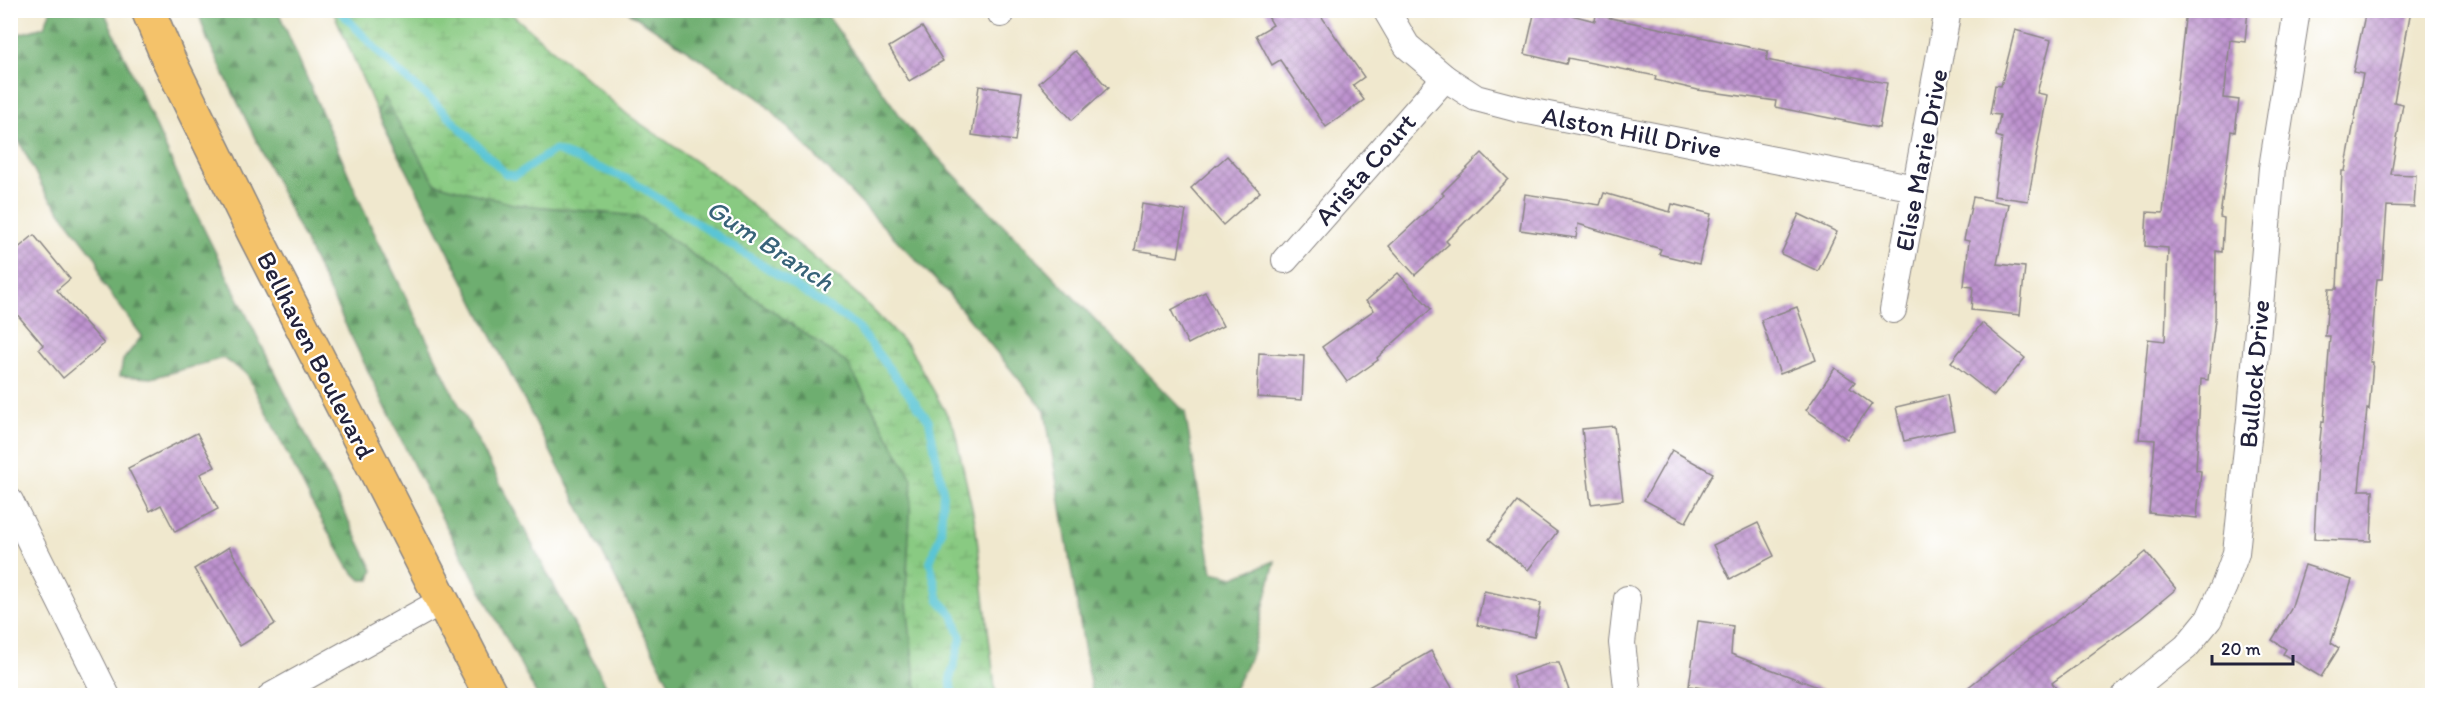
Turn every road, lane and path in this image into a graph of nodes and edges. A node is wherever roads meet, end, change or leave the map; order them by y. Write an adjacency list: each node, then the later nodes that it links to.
1 (148, 10): 11 (main road, Bellhaven Boulevard)
2 (1386, 10): 5 (street, Alston Hill Drive)
3 (1948, 10): 6 (street, Elise Marie Drive)
4 (2297, 10): 16 (street, Bullock Drive)
5 (1444, 78): 6 (street, Alston Hill Drive); 7 (street, Arista Court)
6 (1915, 188): 8 (street, Elise Marie Drive)
7 (1285, 260)
8 (1893, 310)
9 (10, 501): 12 (street)
10 (1627, 599): 15 (street)
11 (442, 601): 13 (street); 14 (main road, Bellhaven Boulevard)
12 (107, 696)
13 (271, 696)
14 (490, 696)
15 (1628, 696)
16 (2125, 696)

